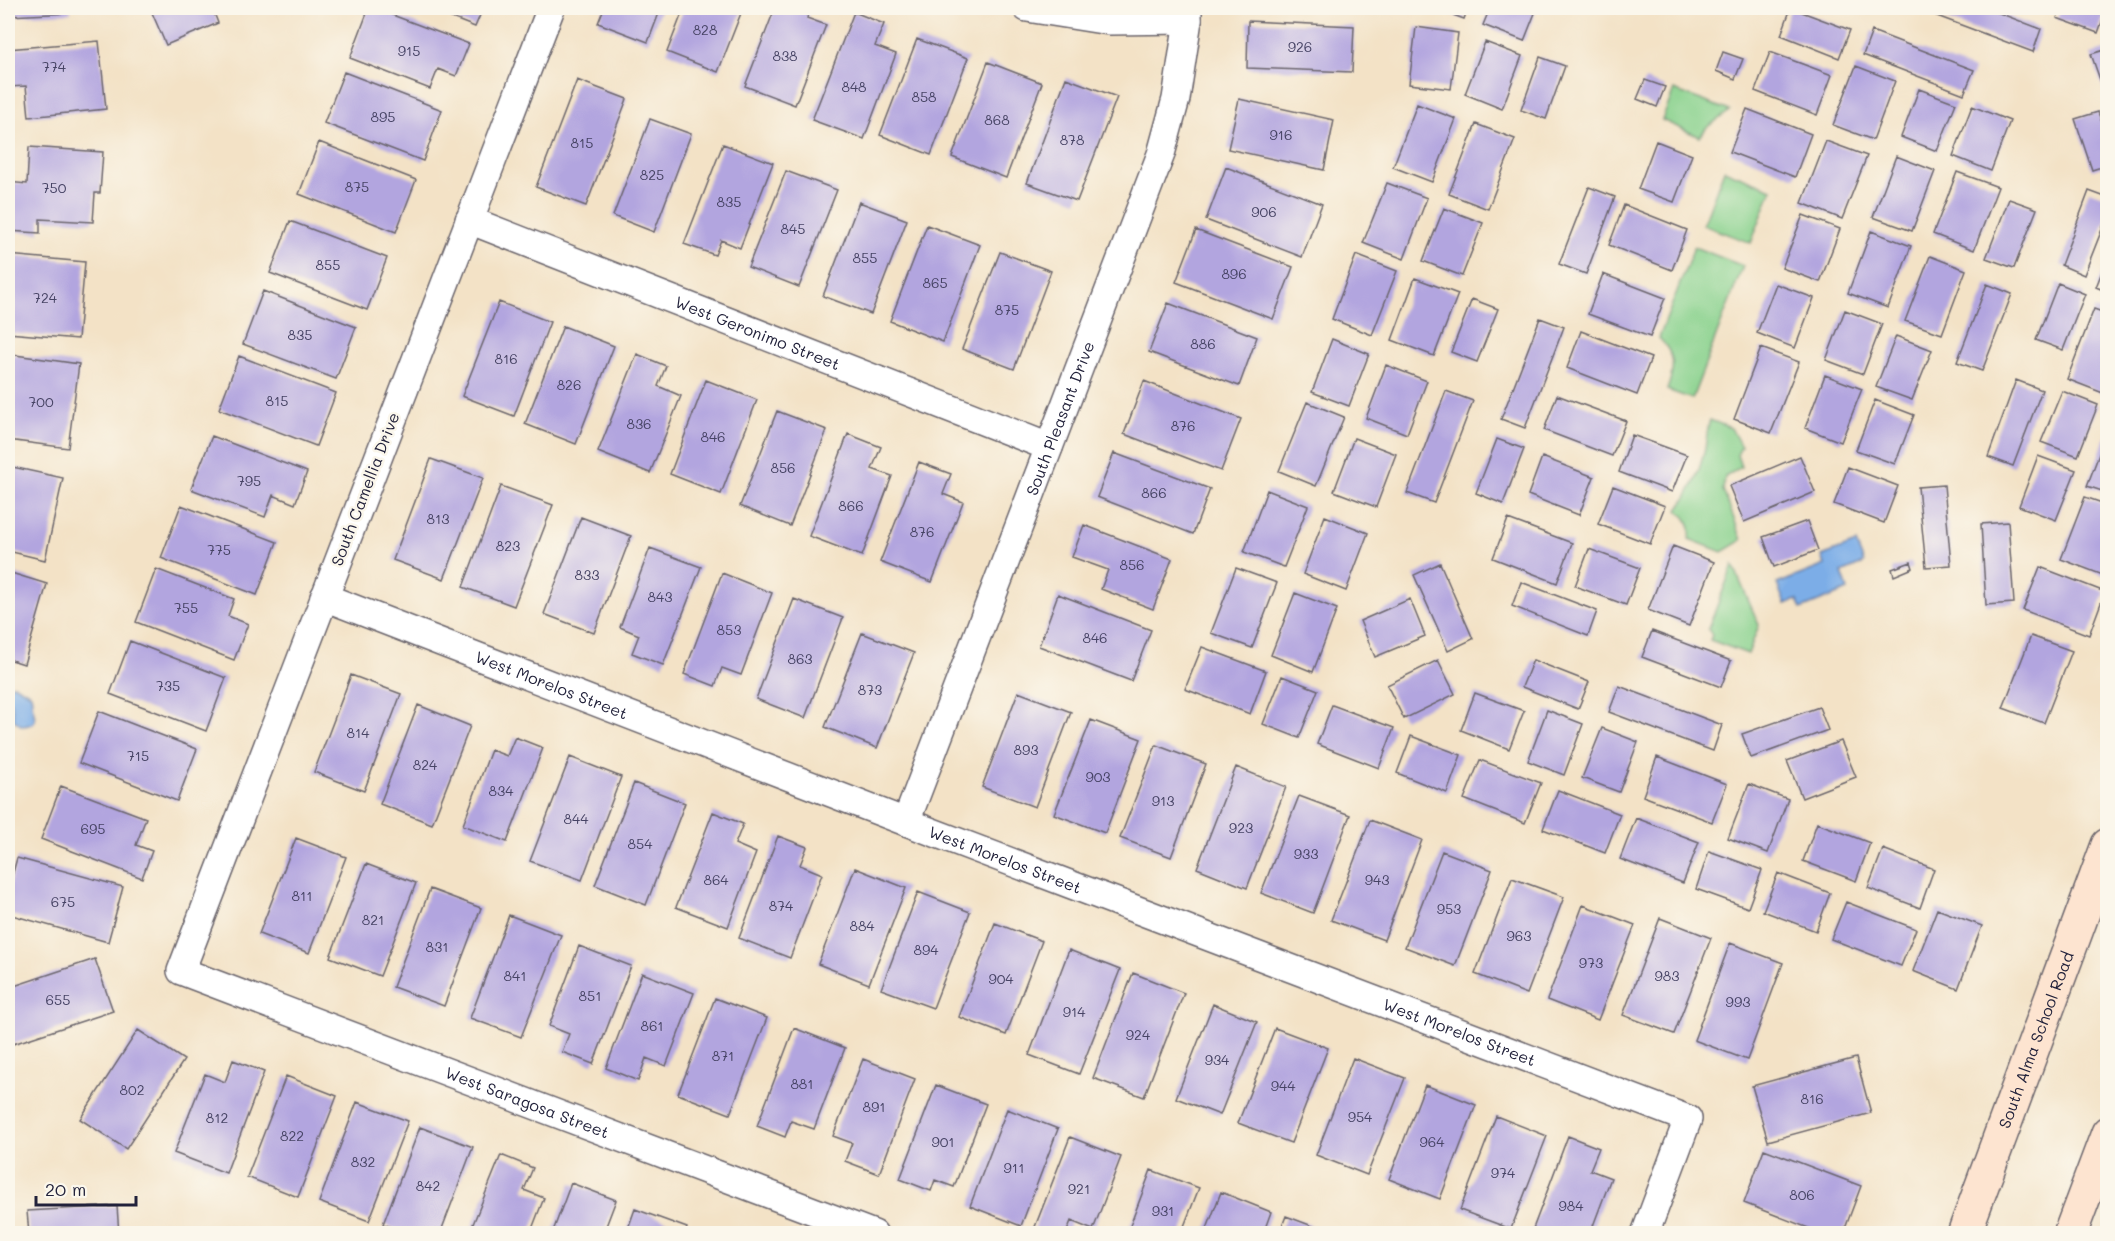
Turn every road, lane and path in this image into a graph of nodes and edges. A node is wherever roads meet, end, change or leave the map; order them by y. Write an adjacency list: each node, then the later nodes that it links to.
1 (551, 8): 4 (street, South Camellia Drive)
2 (1027, 8): 3 (street)
3 (1188, 14): 5 (street, South Pleasant Drive)
4 (469, 220): 5 (street, West Geronimo Street); 6 (street, South Camellia Drive)
5 (1049, 447): 7 (street, South Pleasant Drive)
6 (324, 597): 7 (street, West Morelos Street); 9 (street, South Camellia Drive)
7 (906, 822): 12 (street, West Morelos Street)
8 (2108, 845): 13 (main road, South Alma School Road)
9 (181, 971): 11 (street, West Saragosa Street)
10 (2108, 1133): 14 (main road)
11 (874, 1233)
12 (1645, 1233)
13 (1964, 1233)
14 (2070, 1233)

